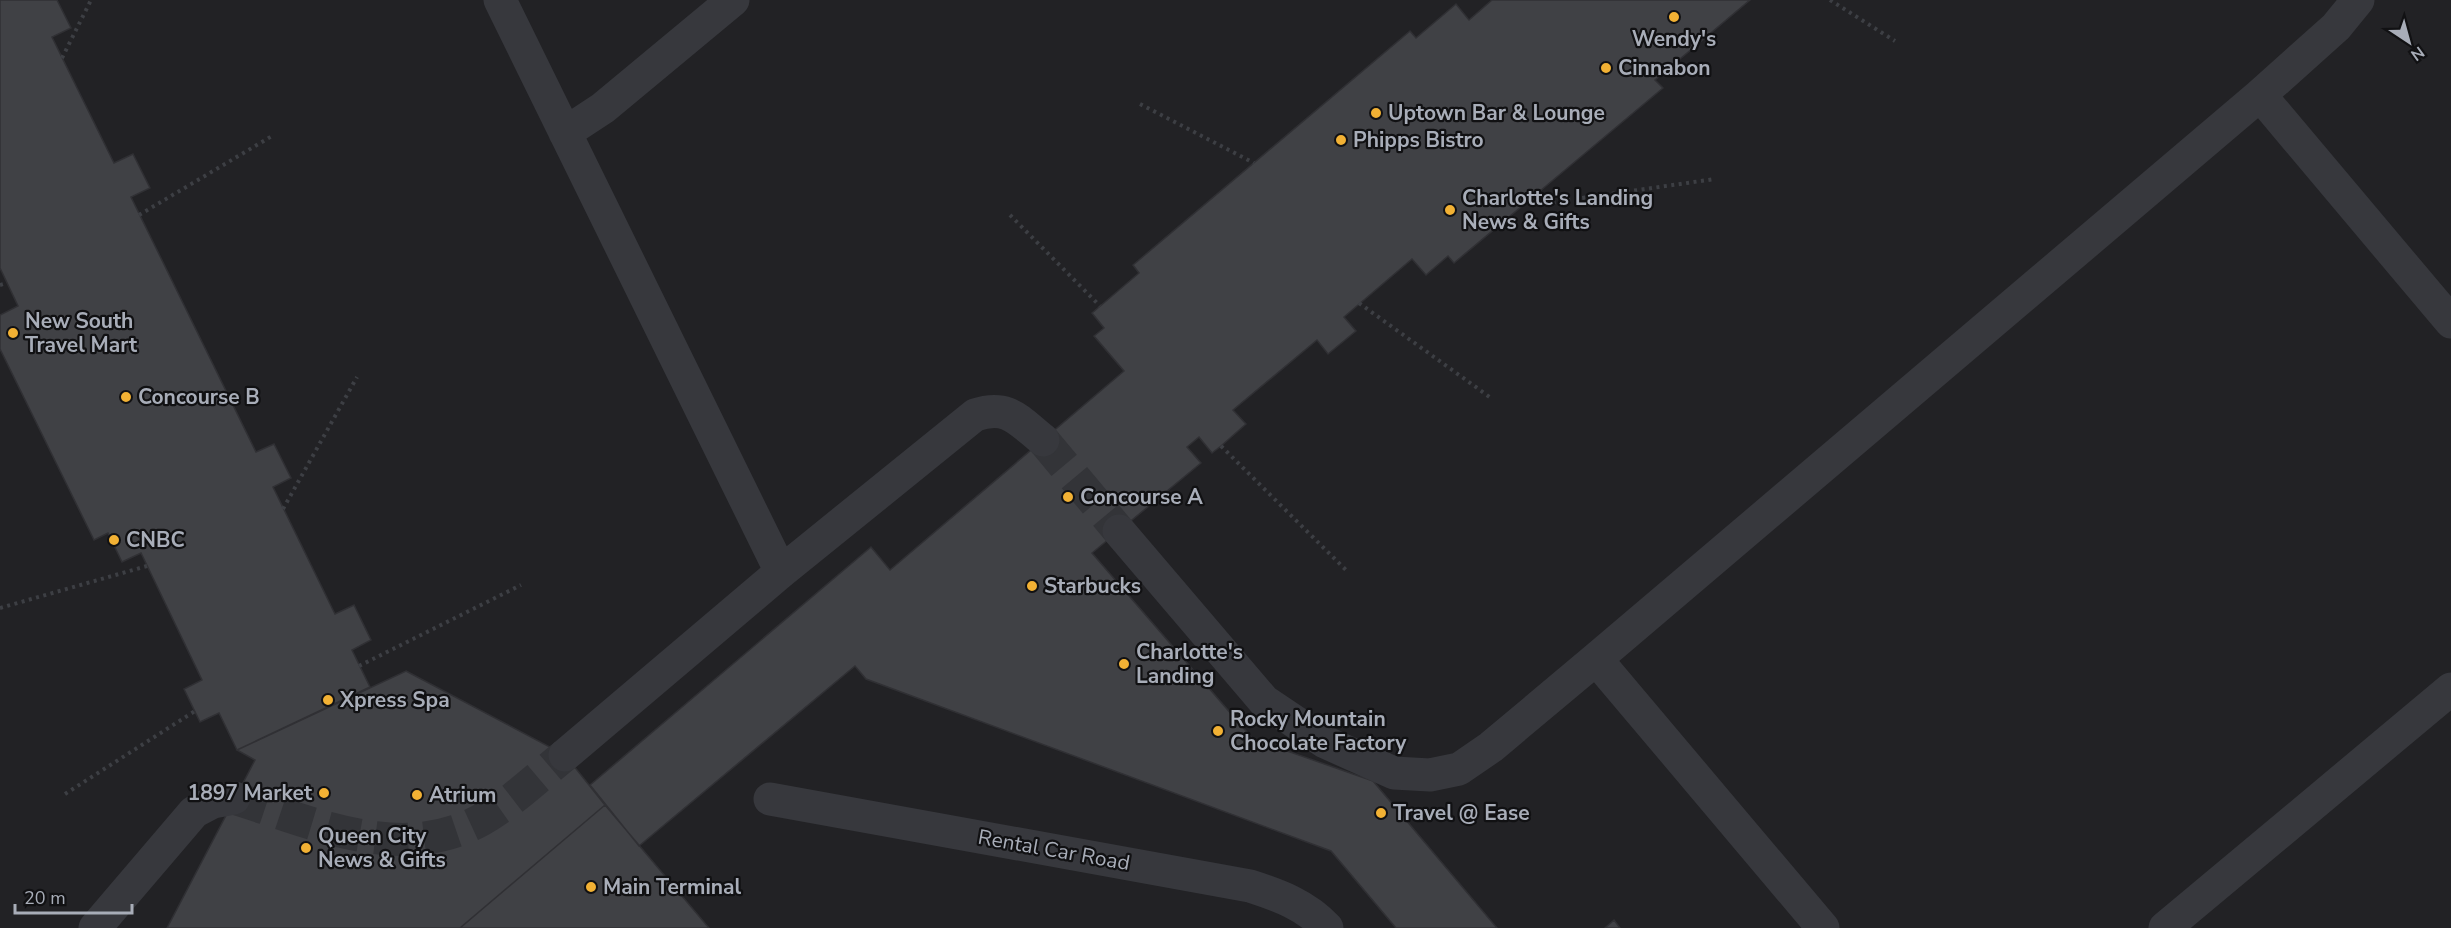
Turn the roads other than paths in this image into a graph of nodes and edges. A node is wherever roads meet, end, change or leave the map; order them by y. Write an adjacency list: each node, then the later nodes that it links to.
1 (500, 0): 5 (lane)
2 (734, 0): 5 (lane)
3 (2358, 0): 4 (lane)
4 (2260, 95): 6 (lane); 10 (lane)
5 (565, 133): 9 (lane)
6 (2451, 322)
7 (1043, 440): 9 (lane)
8 (1119, 531): 10 (lane)
9 (781, 572): 12 (lane)
10 (1596, 659): 17 (lane)
11 (2451, 689): 18 (lane)
12 (565, 755)
13 (234, 798): 15 (lane)
14 (770, 799): 16 (lane, Rental Car Road)
15 (95, 928)
16 (1327, 928)
17 (1823, 928)
18 (2165, 928)

